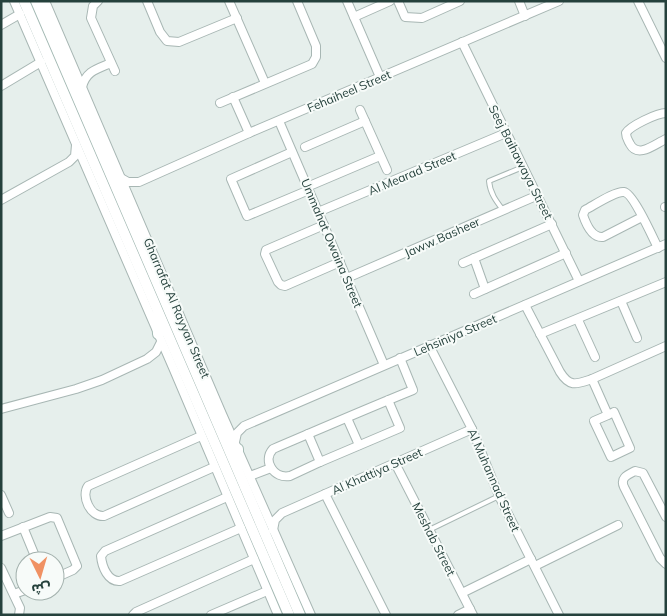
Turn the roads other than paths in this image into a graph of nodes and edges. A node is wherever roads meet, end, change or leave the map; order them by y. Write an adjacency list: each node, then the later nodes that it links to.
1 (14, 1): 16 (street)
2 (24, 1): 38 (main road, Gharrafat Al Rayyan Street)
3 (36, 1): 45 (main road, Gharrafat Al Rayyan Street)
4 (45, 1): 25 (street, Gharrafat Al Rayyan Street)
5 (98, 1): 24 (street)
6 (147, 1): 19 (street)
7 (229, 1): 19 (street)
8 (297, 1): 29 (street)
9 (347, 1): 18 (street)
10 (390, 1): 18 (street)
11 (398, 1): 12 (street)
12 (460, 1)
13 (519, 1): 17 (street)
14 (560, 1): 17 (street, Fehaiheel Street)
15 (638, 1): 22 (street)
16 (20, 14): 20 (street); 23 (street)
17 (525, 16): 21 (street, Fehaiheel Street)
18 (354, 17): 28 (street)
19 (236, 18): 29 (street)
20 (1, 25)
21 (462, 42): 28 (street, Fehaiheel Street); 39 (street, Seej Baihawaya Street)
22 (666, 58)
23 (40, 62): 30 (street); 42 (street)
24 (111, 63): 26 (street); 27 (street)
25 (73, 67): 26 (street); 31 (street, Gharrafat Al Rayyan Street)
26 (90, 72): 31 (street)
27 (115, 72)
28 (380, 77): 36 (street, Fehaiheel Street)
29 (265, 83): 32 (street)
30 (1, 86)
31 (82, 87): 51 (street, Gharrafat Al Rayyan Street)
32 (232, 97): 33 (street); 40 (street)
33 (220, 103)
34 (360, 110): 37 (street)
35 (666, 113): 41 (street)
36 (279, 121): 40 (street, Fehaiheel Street); 44 (street, Ummahat Owaina Street)
37 (365, 121): 43 (street); 46 (street)
38 (76, 122): 42 (main road); 53 (main road, Gharrafat Al Rayyan Street)
39 (506, 133): 48 (street, Seej Baihawaya Street); 59 (street, Al Mearad Street)
40 (249, 134): 52 (street, Fehaiheel Street)
41 (666, 139)
42 (75, 141): 47 (street); 49 (street)
43 (305, 147)
44 (292, 152): 54 (street, Ummahat Owaina Street); 54 (street)
45 (102, 156): 51 (main road); 63 (main road, Gharrafat Al Rayyan Street)
46 (380, 156): 50 (street); 54 (street)
47 (69, 162): 49 (street); 56 (street)
48 (523, 167): 55 (street, Seej Baihawaya Street); 58 (lane)
49 (87, 169): 53 (main road); 80 (street)
50 (387, 170)
51 (120, 175): 52 (street); 57 (street, Gharrafat Al Rayyan Street)
52 (140, 182): 57 (street)
53 (104, 188): 77 (main road, Gharrafat Al Rayyan Street)
54 (308, 188): 59 (street, Ummahat Owaina Street)
55 (536, 196): 58 (street, Jaww Basheer); 61 (street, Seej Baihawaya Street)
56 (1, 200)
57 (132, 203): 63 (main road); 96 (street, Gharrafat Al Rayyan Street)
58 (503, 210): 70 (street, Jaww Basheer)
59 (318, 212): 62 (street, Ummahat Owaina Street)
60 (642, 217): 60 (street); 65 (street)
61 (552, 224): 66 (street, Seej Baihawaya Street); 67 (street)
62 (324, 225): 68 (street, Ummahat Owaina Street); 68 (street)
63 (134, 229): 92 (main road, Gharrafat Al Rayyan Street)
64 (666, 244): 65 (street, Lehsiniya Street)
65 (658, 248): 71 (street, Lehsiniya Street)
66 (566, 253): 71 (street, Seej Baihawaya Street); 73 (street)
67 (474, 258): 69 (street); 73 (street)
68 (340, 262): 70 (street, Ummahat Owaina Street)
69 (462, 263)
70 (347, 278): 88 (street, Ummahat Owaina Street)
71 (579, 281): 76 (street, Lehsiniya Street)
72 (666, 282): 75 (street)
73 (485, 289): 74 (street)
74 (474, 294)
75 (621, 301): 78 (street); 81 (street)
76 (525, 305): 79 (street); 82 (street, Lehsiniya Street)
77 (157, 310): 80 (main road); 91 (main road, Gharrafat Al Rayyan Street)
78 (578, 320): 79 (street); 85 (street)
79 (540, 334): 90 (street)
80 (160, 338): 86 (street); 87 (street)
81 (637, 338)
82 (429, 345): 84 (street, Lehsiniya Street); 99 (street, Al Muhannad Street)
83 (666, 346): 90 (street)
84 (400, 358): 88 (street, Lehsiniya Street); 93 (street)
85 (595, 358)
86 (147, 359): 87 (street); 94 (street)
87 (169, 360): 89 (street)
88 (384, 365): 98 (street, Lehsiniya Street)
89 (174, 370): 91 (main road); 101 (street)
90 (592, 379): 95 (street)
91 (188, 381): 139 (main road, Gharrafat Al Rayyan Street)
92 (206, 397): 96 (main road); 108 (main road, Gharrafat Al Rayyan Street)
93 (388, 400): 97 (street); 103 (street)
94 (1, 408)
95 (608, 415): 95 (street)
96 (224, 418): 98 (street); 102 (street, Gharrafat Al Rayyan Street)
97 (346, 418): 100 (street); 103 (street)
98 (244, 426): 102 (street)
99 (472, 429): 105 (street, Al Khattiya Street); 112 (street, Al Muhannad Street)
100 (308, 434): 104 (street); 107 (street)
101 (201, 436): 106 (street); 106 (street)
102 (236, 446): 108 (main road); 109 (street, Gharrafat Al Rayyan Street)
103 (360, 446): 104 (street)
104 (320, 462): 107 (street)
105 (395, 464): 110 (street, Al Khattiya Street); 122 (street, Meshab Street)
106 (214, 467): 113 (street)
107 (271, 468): 109 (street)
108 (238, 473): 140 (main road, Gharrafat Al Rayyan Street)
109 (250, 476): 114 (street, Gharrafat Al Rayyan Street)
110 (325, 494): 116 (street, Al Khattiya Street); 142 (street)
111 (1, 495): 115 (street)
112 (499, 496): 122 (lane); 126 (street, Al Muhannad Street)
113 (227, 497): 120 (street); 120 (street)
114 (263, 508): 116 (street); 121 (street, Gharrafat Al Rayyan Street)
115 (9, 513)
116 (282, 513): 121 (street)
117 (666, 517): 127 (street)
118 (618, 525): 128 (street)
119 (23, 527): 123 (street); 124 (street); 130 (street)
120 (240, 528): 125 (street)
121 (273, 530): 141 (street, Gharrafat Al Rayyan Street)
122 (429, 530): 132 (street, Meshab Street)
123 (1, 536)
124 (33, 551)
125 (254, 558): 131 (street); 136 (street)
126 (531, 558): 128 (street, Al Muhannad Street); 132 (street)
127 (666, 564)
128 (535, 566): 144 (street, Al Muhannad Street)
129 (1, 568): 133 (street)
130 (65, 574)
131 (267, 590): 137 (street); 138 (street)
132 (462, 593): 134 (street, Meshab Street)
133 (14, 594): 135 (street)
134 (472, 612): 143 (street)
135 (19, 615)
136 (133, 615)
137 (211, 615)
138 (278, 615)
139 (289, 615)
140 (300, 615)
141 (311, 615)
142 (386, 615)
143 (458, 615)
144 (559, 615)

